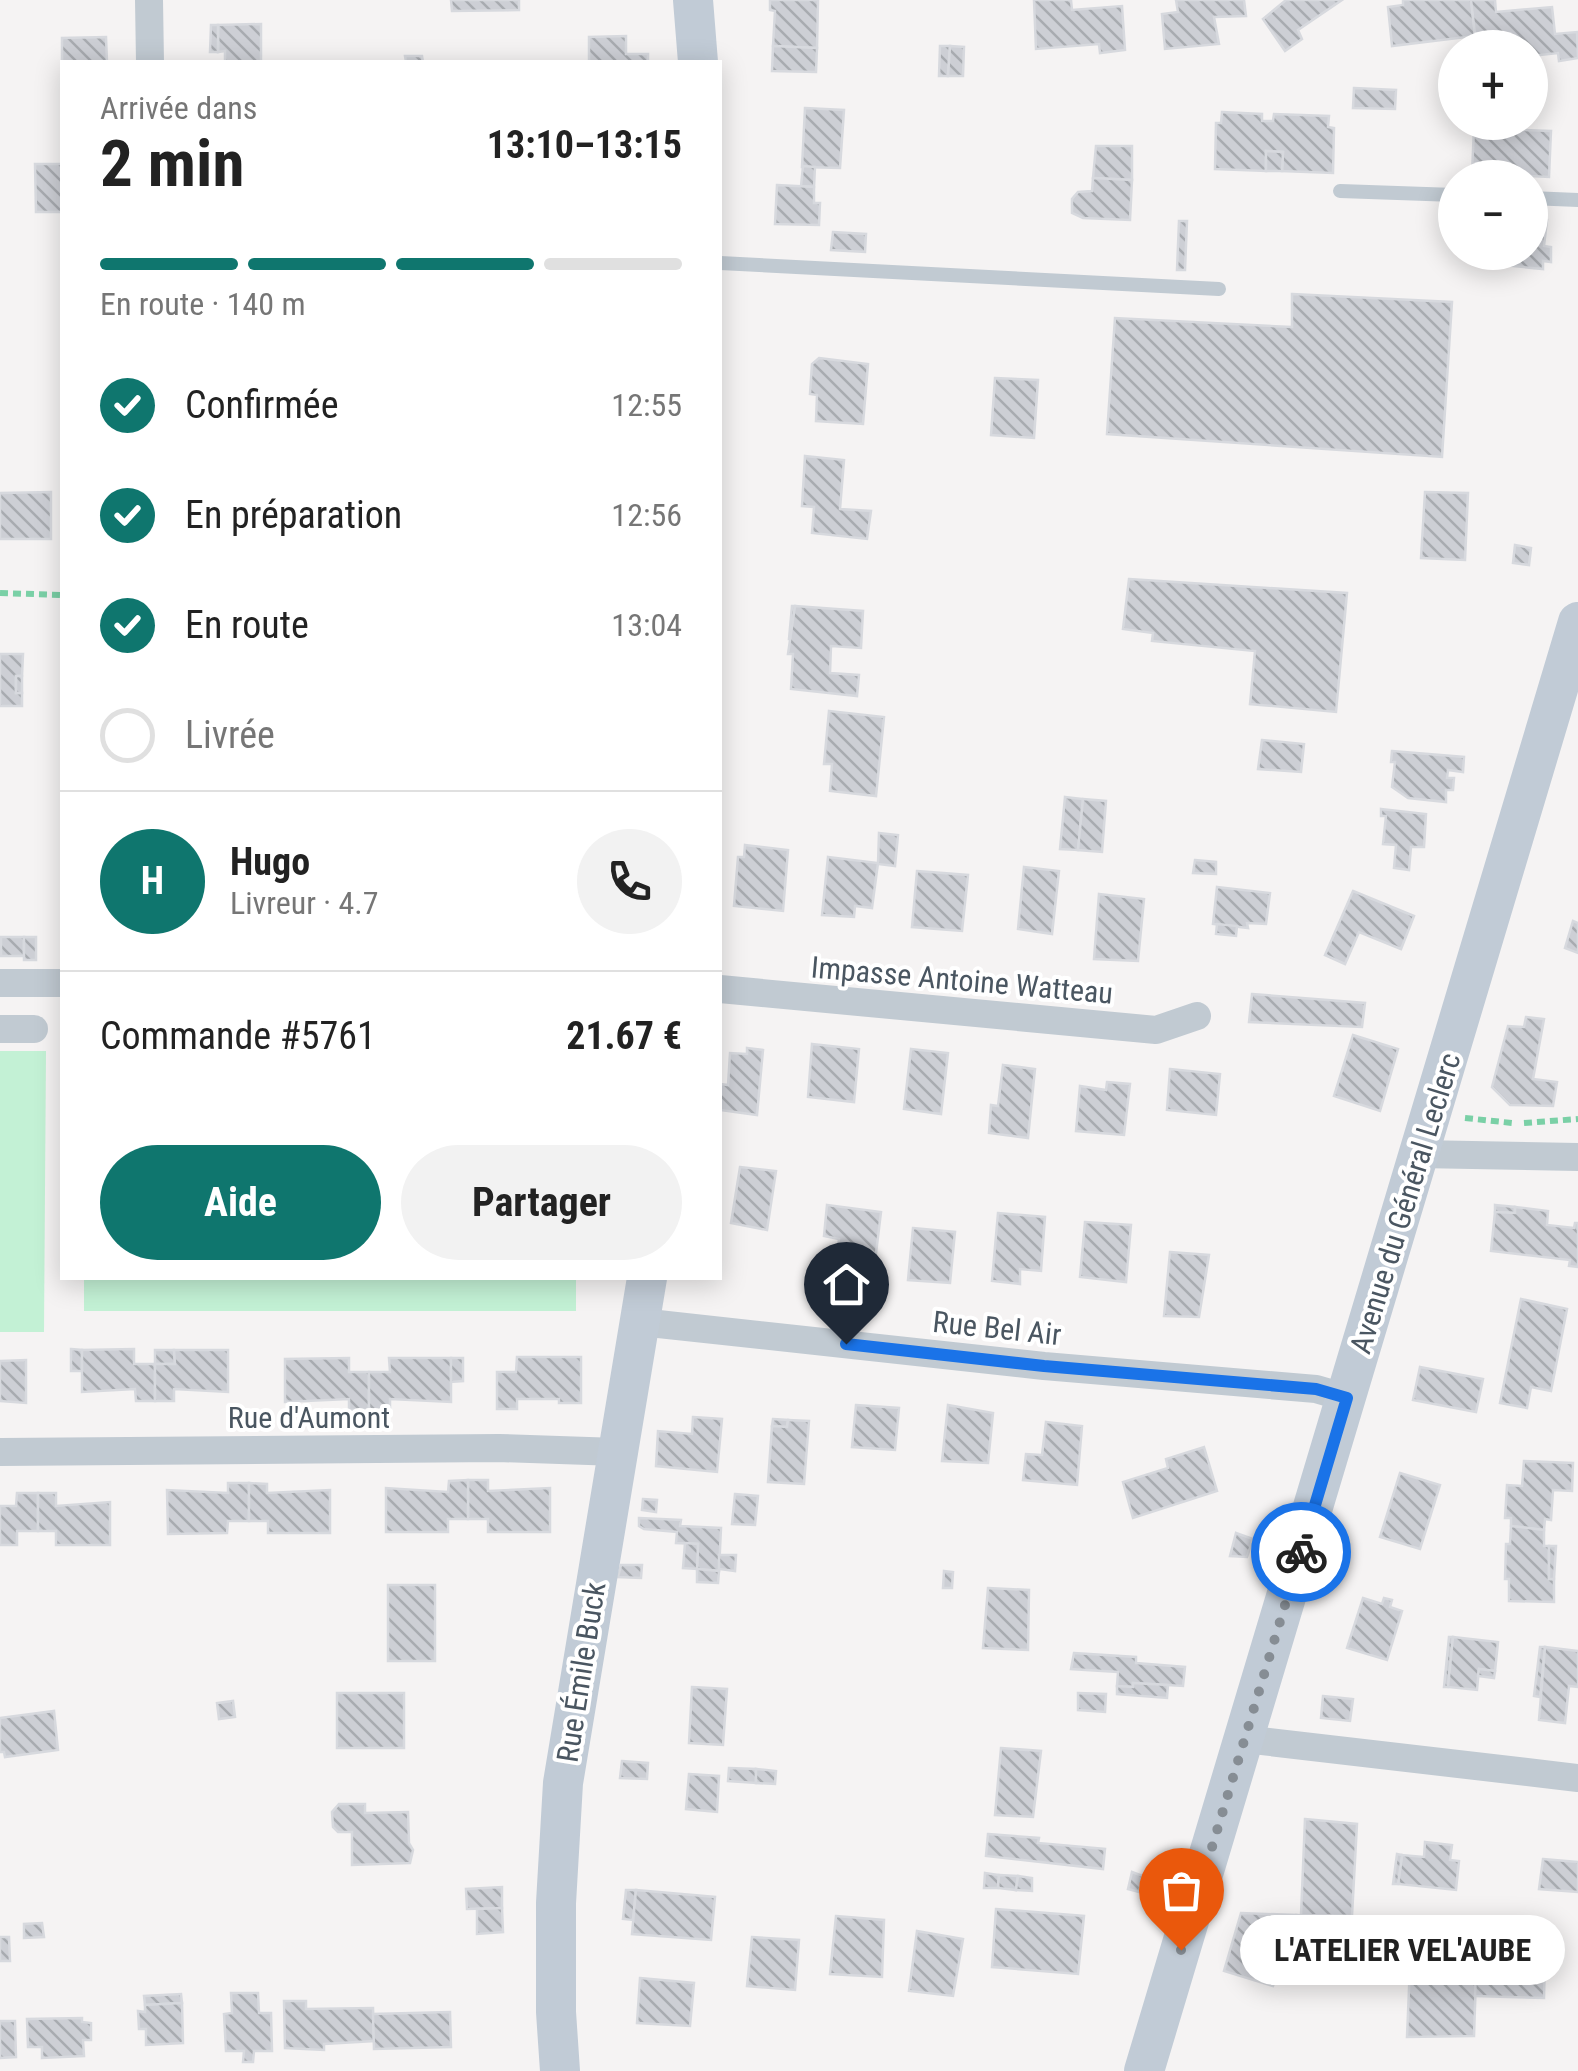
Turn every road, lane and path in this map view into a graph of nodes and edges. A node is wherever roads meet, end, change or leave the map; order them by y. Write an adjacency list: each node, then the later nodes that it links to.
1 (149, 0): 3 (street)
2 (693, 0): 4 (main road)
3 (150, 60)
4 (698, 60)
5 (1340, 190): 6 (lane)
6 (1438, 194)
7 (1548, 199): 8 (lane)
8 (1578, 200)
9 (722, 264): 10 (lane)
10 (1219, 289)
11 (0, 593): 12 (path)
12 (60, 594)
13 (1578, 622): 20 (main road, Avenue du Général Leclerc)
14 (0, 984): 15 (street)
15 (60, 984)
16 (722, 989): 17 (street, Impasse Antoine Watteau)
17 (1197, 1016)
18 (0, 1029): 19 (street)
19 (34, 1030)
20 (1432, 1112): 21 (path); 22 (main road, Avenue du Général Leclerc)
21 (1578, 1119)
22 (1418, 1154): 23 (street); 26 (main road, Avenue du Général Leclerc)
23 (1578, 1156)
24 (647, 1280): 25 (main road, Rue Émile Buck)
25 (640, 1322): 26 (street, Rue Bel Air); 28 (main road, Rue Émile Buck)
26 (1347, 1398): 29 (main road, Avenue du Général Leclerc)
27 (0, 1452): 28 (street, Rue d'Aumont)
28 (618, 1452): 31 (main road, Rue Émile Buck)
29 (1244, 1739): 30 (street); 32 (main road, Avenue du Général Leclerc)
30 (1578, 1778)
31 (560, 2071)
32 (1144, 2071)

